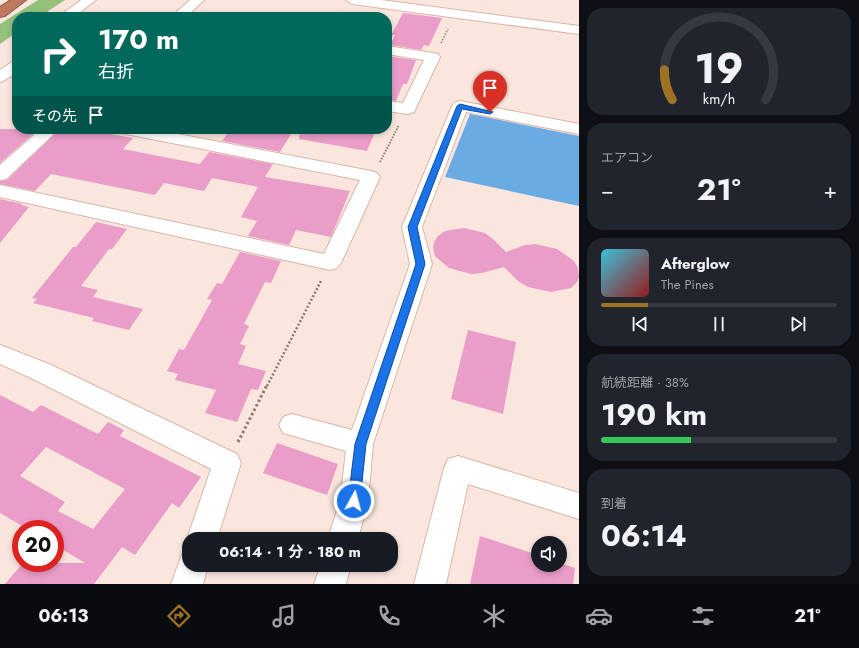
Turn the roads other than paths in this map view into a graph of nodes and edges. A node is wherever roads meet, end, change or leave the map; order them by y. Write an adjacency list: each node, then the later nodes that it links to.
1 (20, 0): 9 (highway)
2 (198, 0): 8 (street)
3 (352, 0): 10 (street)
4 (464, 0): 10 (street)
5 (96, 2): 6 (street); 7 (street)
6 (75, 12)
7 (88, 12)
8 (184, 12)
9 (0, 13)
10 (457, 14): 11 (street)
11 (579, 30)
12 (392, 51): 17 (street)
13 (12, 54): 14 (street)
14 (0, 62)
15 (12, 69): 16 (street)
16 (0, 77)
17 (392, 107)
18 (579, 129): 25 (street)
19 (45, 134): 21 (street)
20 (152, 134): 22 (street)
21 (0, 175)
22 (0, 191)
23 (0, 354): 27 (street)
24 (292, 425): 25 (street)
25 (360, 444): 28 (street)
26 (579, 506): 33 (street)
27 (204, 532)
28 (345, 532)
29 (191, 572): 31 (street)
30 (334, 572): 32 (street)
31 (187, 584)
32 (330, 584)
33 (430, 584)

